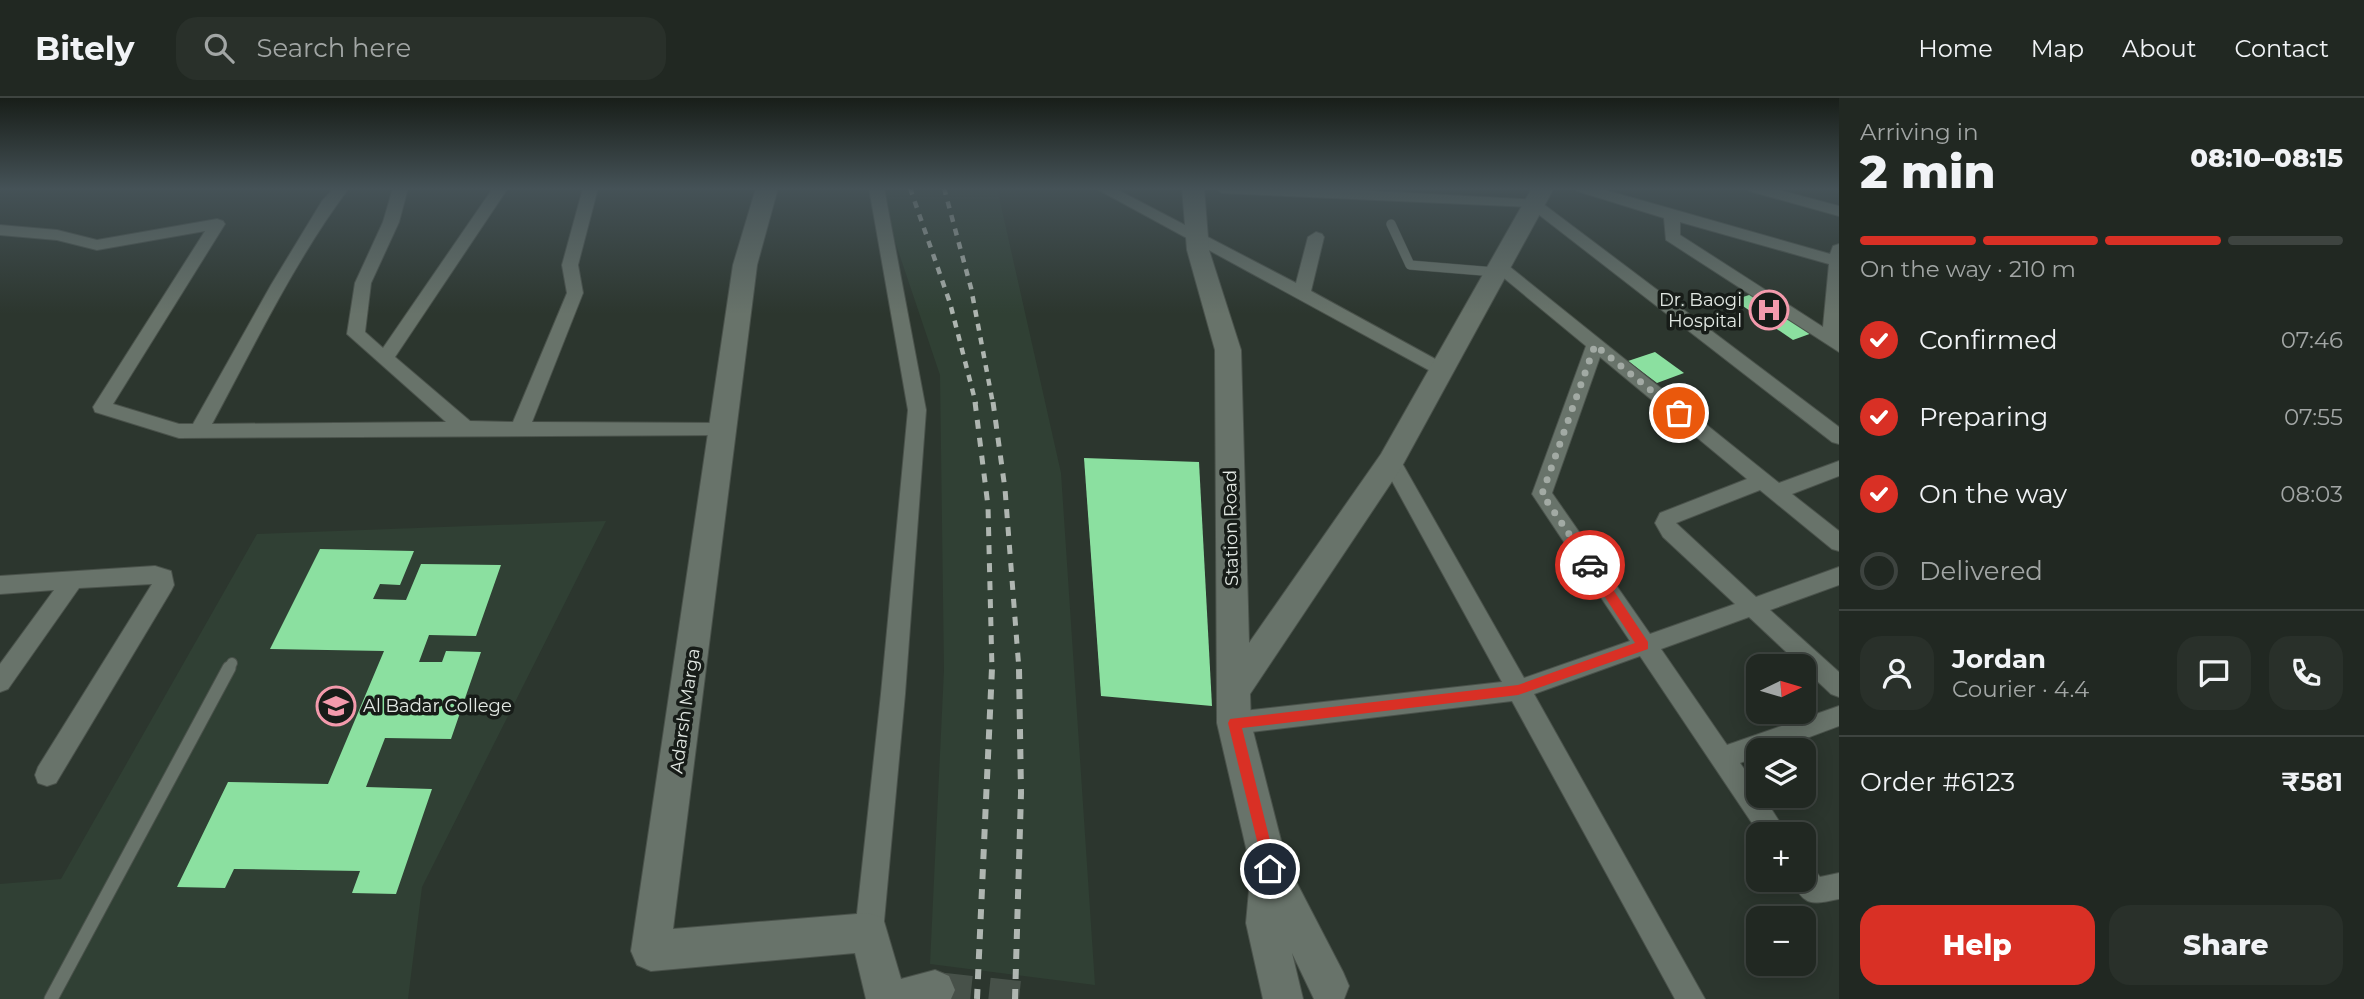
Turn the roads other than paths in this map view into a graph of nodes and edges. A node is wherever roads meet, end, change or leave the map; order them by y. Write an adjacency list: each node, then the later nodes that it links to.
1 (0, 230): 2 (street)
2 (187, 230)
3 (214, 230): 28 (street)
4 (312, 230): 28 (street)
5 (387, 230): 24 (street)
6 (472, 230): 24 (street)
7 (579, 230): 27 (street)
8 (755, 230): 29 (main road, Adarsh Marga)
9 (884, 230): 53 (street)
10 (1185, 230): 17 (street)
11 (1197, 230): 17 (main road, Station Road)
12 (1394, 230): 20 (lane)
13 (1519, 230): 20 (main road)
14 (1585, 230): 30 (street)
15 (1671, 230): 22 (street)
16 (1734, 230): 19 (street)
17 (1197, 236): 21 (street); 44 (main road, Station Road)
18 (1316, 237): 21 (street)
19 (1838, 255): 22 (street)
20 (1497, 269): 23 (street); 25 (main road)
21 (1302, 293): 25 (street)
22 (1835, 343)
23 (1595, 345): 33 (street); 39 (street)
24 (385, 358): 26 (street)
25 (1442, 370): 31 (main road)
26 (466, 428): 27 (street); 28 (street)
27 (520, 428): 29 (street)
28 (200, 430)
29 (724, 430): 53 (main road, Adarsh Marga)
30 (1839, 437)
31 (1391, 461): 43 (street); 44 (main road)
32 (1839, 468): 33 (street)
33 (1770, 487): 34 (street); 38 (street)
34 (1839, 543)
35 (1839, 576): 38 (street)
36 (73, 580): 37 (street); 41 (street); 48 (street)
37 (0, 585)
38 (1753, 606): 39 (street); 42 (street)
39 (1644, 645): 43 (street); 47 (street)
40 (232, 663): 55 (lane)
41 (3, 673)
42 (1839, 687)
43 (1518, 690): 46 (street); 58 (street)
44 (1233, 692): 46 (main road, Station Road)
45 (1839, 716): 47 (street)
46 (1234, 723): 50 (main road, Station Road)
47 (1722, 758): 49 (street)
48 (47, 775)
49 (1766, 822)
50 (1270, 869): 54 (main road); 57 (main road)
51 (1839, 886): 52 (street)
52 (1816, 891)
53 (869, 932): 56 (main road)
54 (1336, 993): 57 (main road)
55 (51, 999)
56 (886, 999)
57 (1284, 999)
58 (1691, 999)

